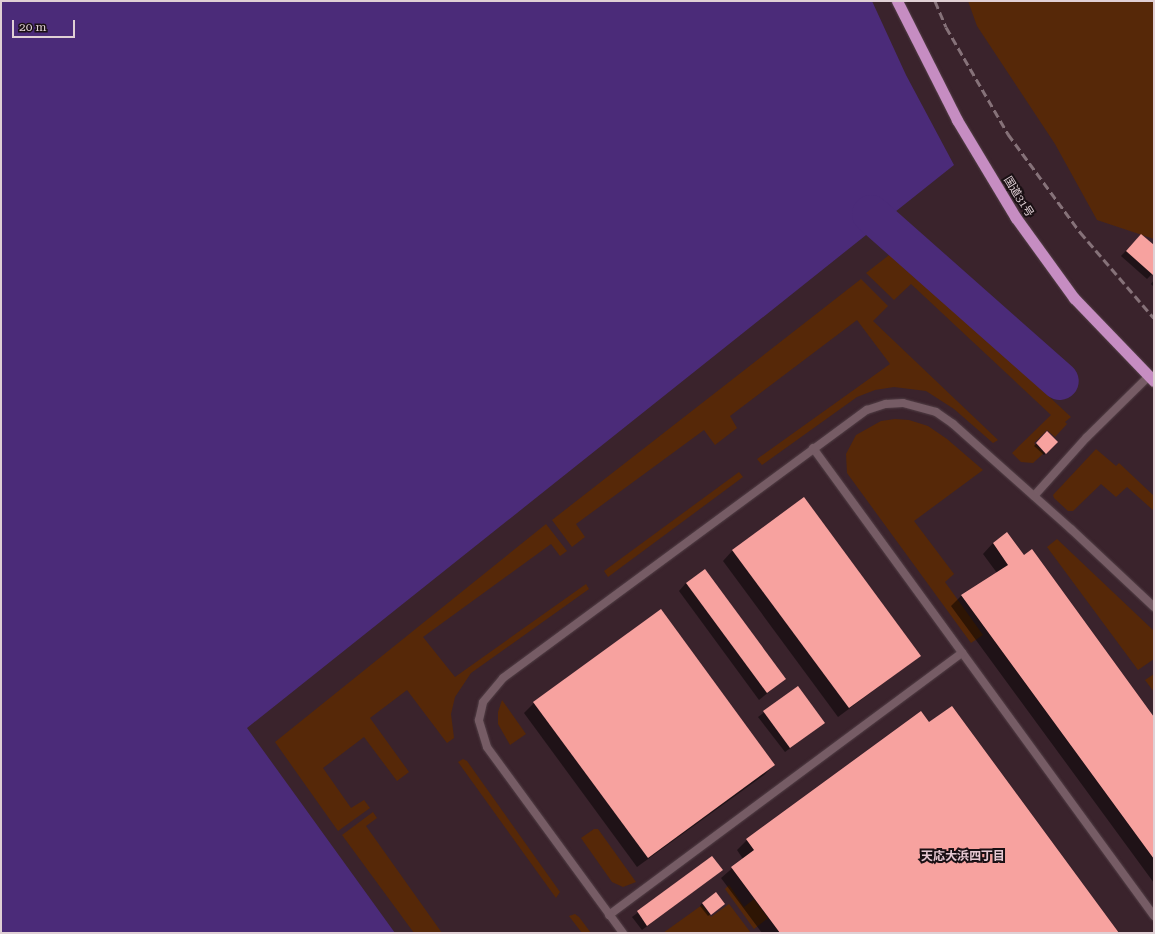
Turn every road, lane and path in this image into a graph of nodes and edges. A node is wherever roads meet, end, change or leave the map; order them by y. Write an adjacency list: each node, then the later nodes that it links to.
1 (897, 1): 2 (highway, 国道31号)
2 (1151, 379): 4 (lane)
3 (813, 448): 4 (lane); 6 (lane); 7 (lane)
4 (1034, 496): 5 (lane)
5 (1154, 608)
6 (962, 653): 7 (lane); 8 (lane)
7 (609, 914): 9 (lane)
8 (1154, 916)
9 (623, 933)

